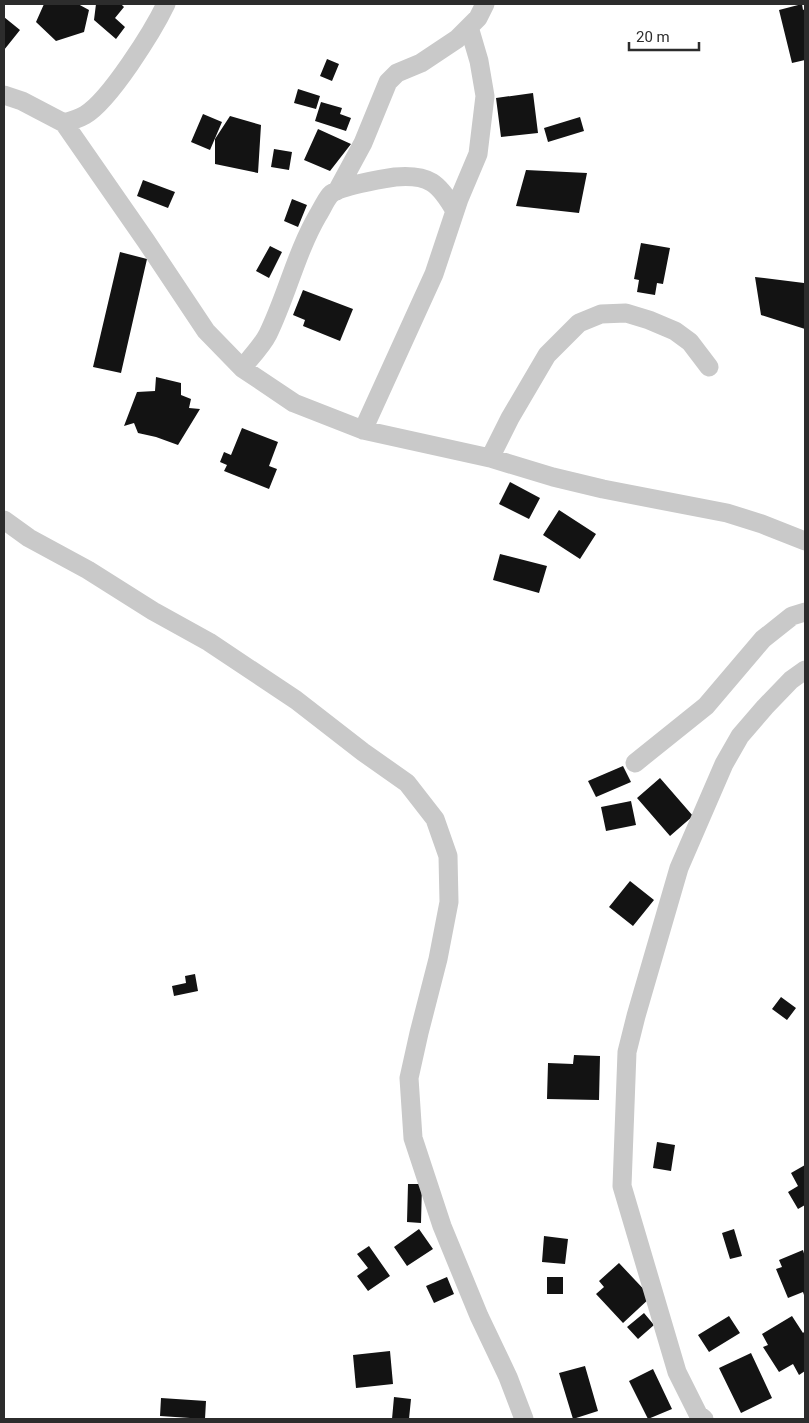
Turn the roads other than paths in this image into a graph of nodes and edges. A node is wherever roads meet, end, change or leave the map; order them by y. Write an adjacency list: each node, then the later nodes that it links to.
1 (166, 4): 5 (street)
2 (485, 4): 3 (street)
3 (469, 27): 6 (street); 7 (street)
4 (4, 95): 5 (street)
5 (64, 124): 9 (street)
6 (337, 191): 7 (street); 9 (street)
7 (456, 211): 10 (street)
8 (709, 367): 11 (street)
9 (242, 368): 10 (street)
10 (363, 430): 11 (street)
11 (490, 458): 13 (street)
12 (4, 520): 17 (street)
13 (805, 541)
14 (805, 612): 16 (street)
15 (805, 670): 18 (street)
16 (635, 763)
17 (524, 1419)
18 (704, 1419)

